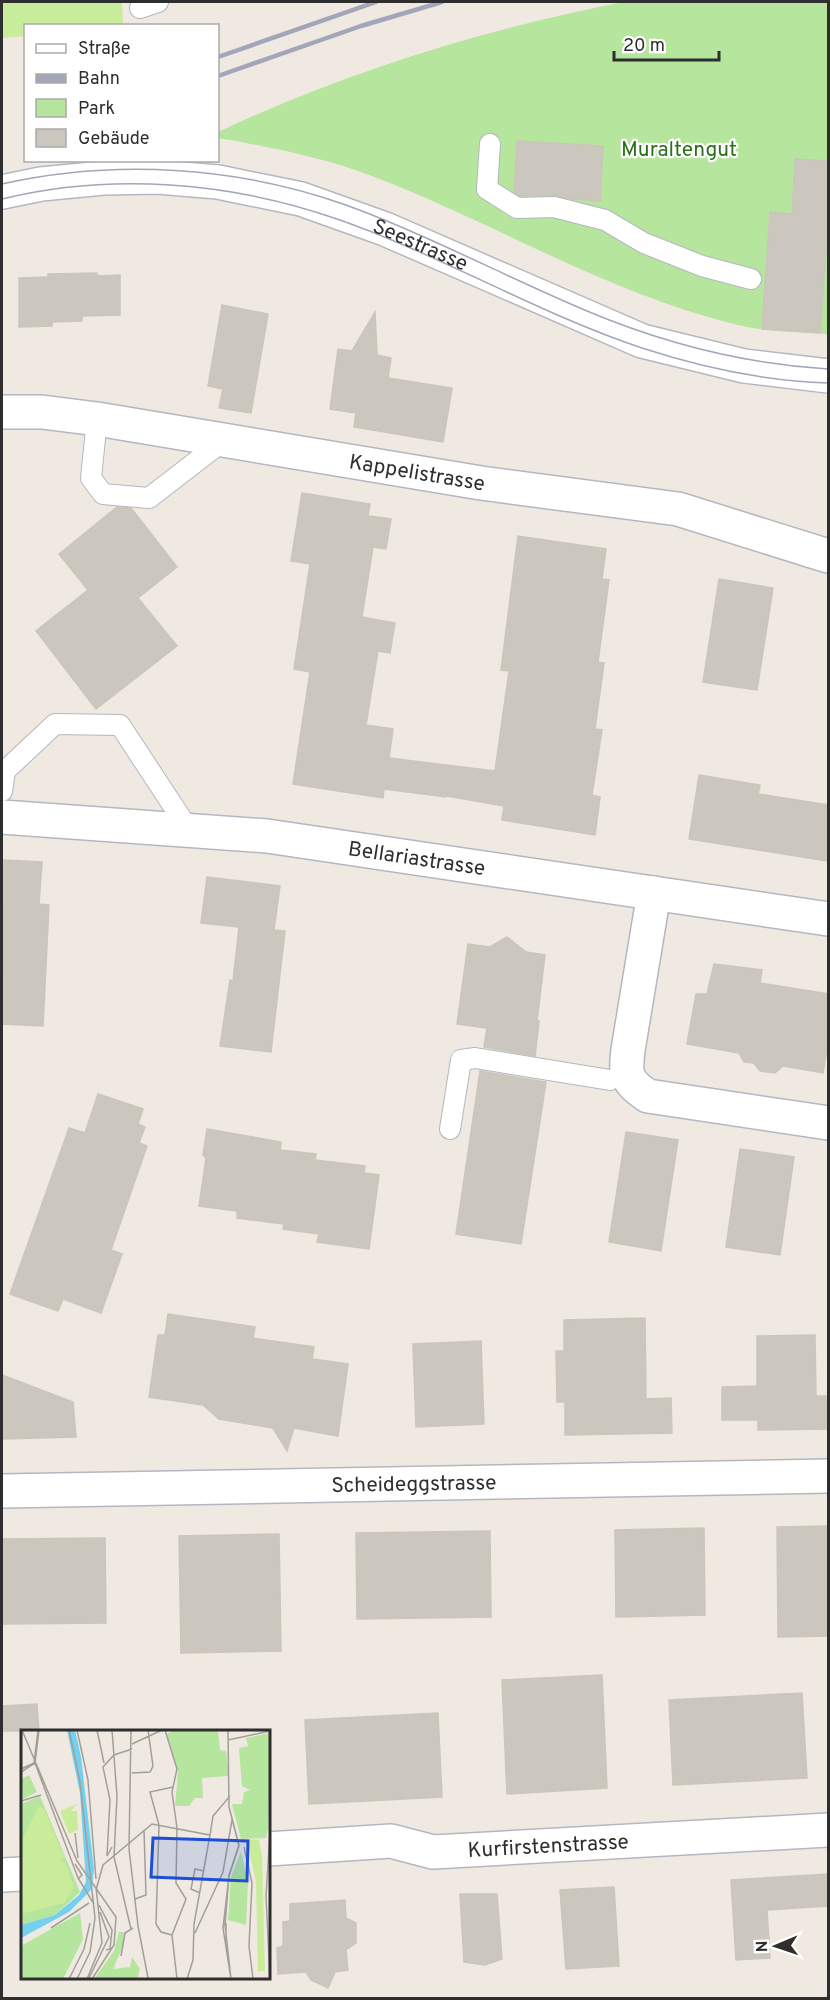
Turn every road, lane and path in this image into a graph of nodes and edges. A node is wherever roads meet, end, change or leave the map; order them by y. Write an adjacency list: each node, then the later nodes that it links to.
1 (490, 144): 3 (lane)
2 (2, 192): 4 (street, Seestrasse)
3 (751, 279)
4 (828, 376)
5 (2, 412): 6 (street, Kappelistrasse)
6 (97, 419): 7 (street, Kappelistrasse); 7 (lane)
7 (223, 441): 8 (street, Kappelistrasse)
8 (828, 556)
9 (2, 791): 11 (lane)
10 (2, 817): 11 (street, Bellariastrasse)
11 (189, 830): 12 (street, Bellariastrasse)
12 (654, 892): 13 (street, Bellariastrasse); 15 (street)
13 (828, 919)
14 (610, 1080): 16 (lane)
15 (828, 1123)
16 (450, 1129)
17 (828, 1476): 18 (street, Scheideggstrasse)
18 (2, 1491)
19 (828, 1830): 20 (street, Kurfirstenstrasse)
20 (270, 1849)
21 (21, 1874): 22 (street)
22 (2, 1875)

